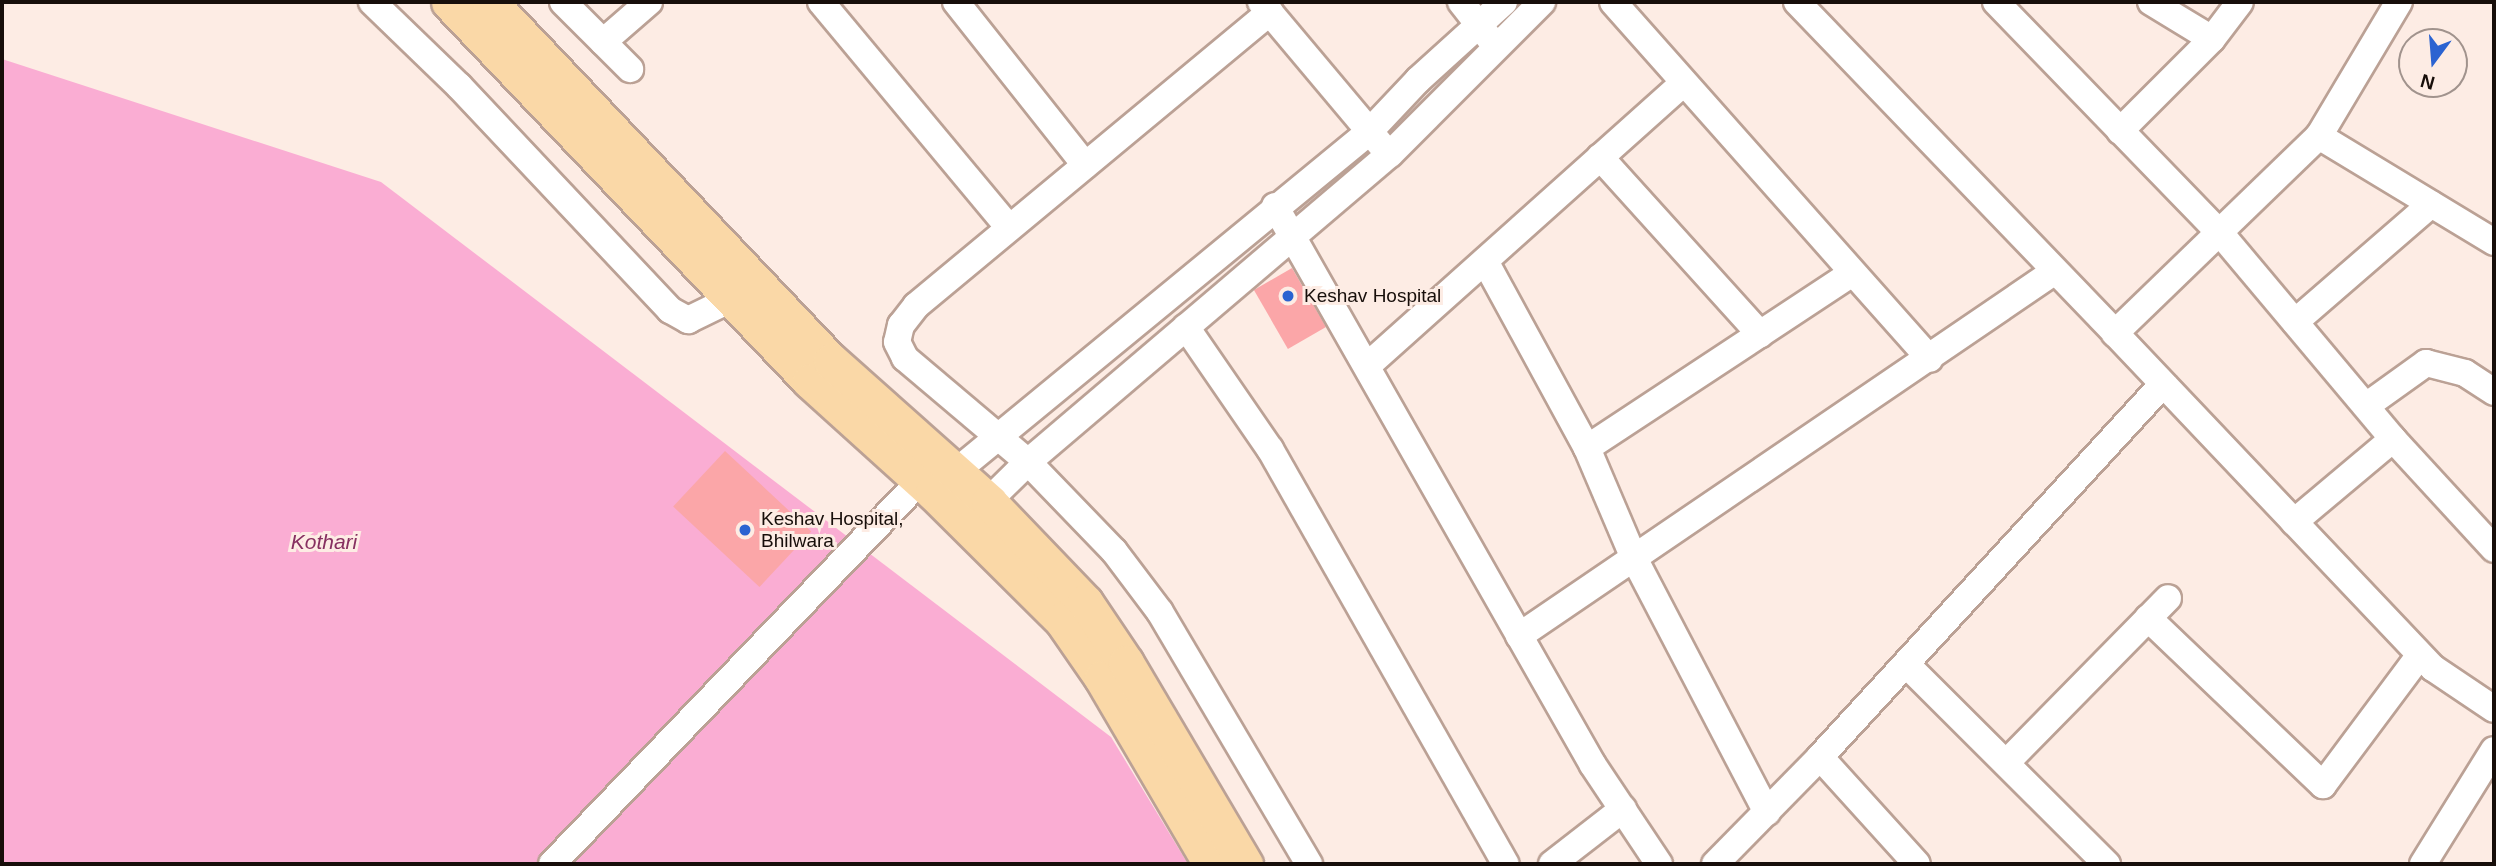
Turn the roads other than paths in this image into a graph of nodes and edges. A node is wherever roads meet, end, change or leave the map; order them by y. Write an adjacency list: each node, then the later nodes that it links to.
1 (372, 2): 39 (street)
2 (449, 2): 39 (main road)
3 (491, 2): 53 (main road)
4 (563, 2): 20 (street)
5 (649, 2): 20 (street)
6 (956, 2): 29 (street)
7 (1461, 2): 18 (street)
8 (1504, 2): 18 (street)
9 (1542, 2): 21 (street)
10 (1613, 2): 23 (street)
11 (1797, 2): 37 (street)
12 (1996, 2): 24 (street)
13 (2151, 2): 19 (street)
14 (2240, 2): 19 (street)
15 (831, 5): 32 (street)
16 (2389, 5): 26 (street)
17 (1266, 7): 25 (street); 29 (street)
18 (1480, 25): 21 (street); 25 (street)
19 (2213, 39): 24 (street)
20 (603, 41): 22 (street)
21 (1496, 48): 27 (street)
22 (630, 69)
23 (1682, 84): 28 (street); 38 (street)
24 (2120, 131): 34 (street)
25 (1368, 132): 27 (street); 31 (street)
26 (2319, 136): 30 (street); 34 (street)
27 (1390, 154): 33 (street)
28 (1600, 157): 36 (street); 43 (street)
29 (1085, 165): 32 (street)
30 (2431, 204): 35 (street); 40 (street)
31 (1275, 206): 33 (street); 49 (street)
32 (1009, 228): 49 (street)
33 (1292, 234): 41 (street); 45 (street)
34 (2221, 234): 40 (street); 42 (street)
35 (2494, 242)
36 (1485, 261): 45 (street); 51 (street)
37 (2056, 271): 42 (street); 44 (street)
38 (1852, 273): 43 (street); 44 (street)
39 (732, 299): 53 (main road)
40 (2295, 322): 48 (street)
41 (1186, 327): 52 (street); 73 (street)
42 (2115, 333): 46 (street)
43 (1760, 334): 51 (street)
44 (1930, 359): 57 (street)
45 (1367, 366): 60 (street)
46 (2163, 383): 55 (street); 62 (street)
47 (2494, 392): 48 (street)
48 (2366, 405): 50 (street)
49 (997, 435): 52 (street); 53 (street)
50 (2393, 439): 55 (street); 56 (street)
51 (1587, 448): 57 (street)
52 (1028, 462): 54 (street); 72 (street)
53 (936, 481): 54 (main road); 69 (street)
54 (977, 513): 70 (main road); 71 (main road)
55 (2294, 522): 61 (street)
56 (2493, 546)
57 (1634, 558): 60 (street); 68 (street)
58 (2168, 598): 59 (street)
59 (2148, 618): 61 (street); 66 (street)
60 (1519, 635): 67 (street)
61 (2420, 655): 63 (street)
62 (1906, 664): 65 (street); 66 (street)
63 (2494, 709)
64 (2494, 750): 79 (street)
65 (1820, 757): 68 (street); 77 (street)
66 (2006, 762): 78 (street)
67 (1623, 810): 74 (street); 75 (street)
68 (1767, 811): 76 (street)
69 (552, 864)
70 (1211, 864)
71 (1245, 864)
72 (1309, 864)
73 (1506, 864)
74 (1552, 864)
75 (1659, 864)
76 (1715, 864)
77 (1917, 864)
78 (2107, 864)
79 (2423, 864)

